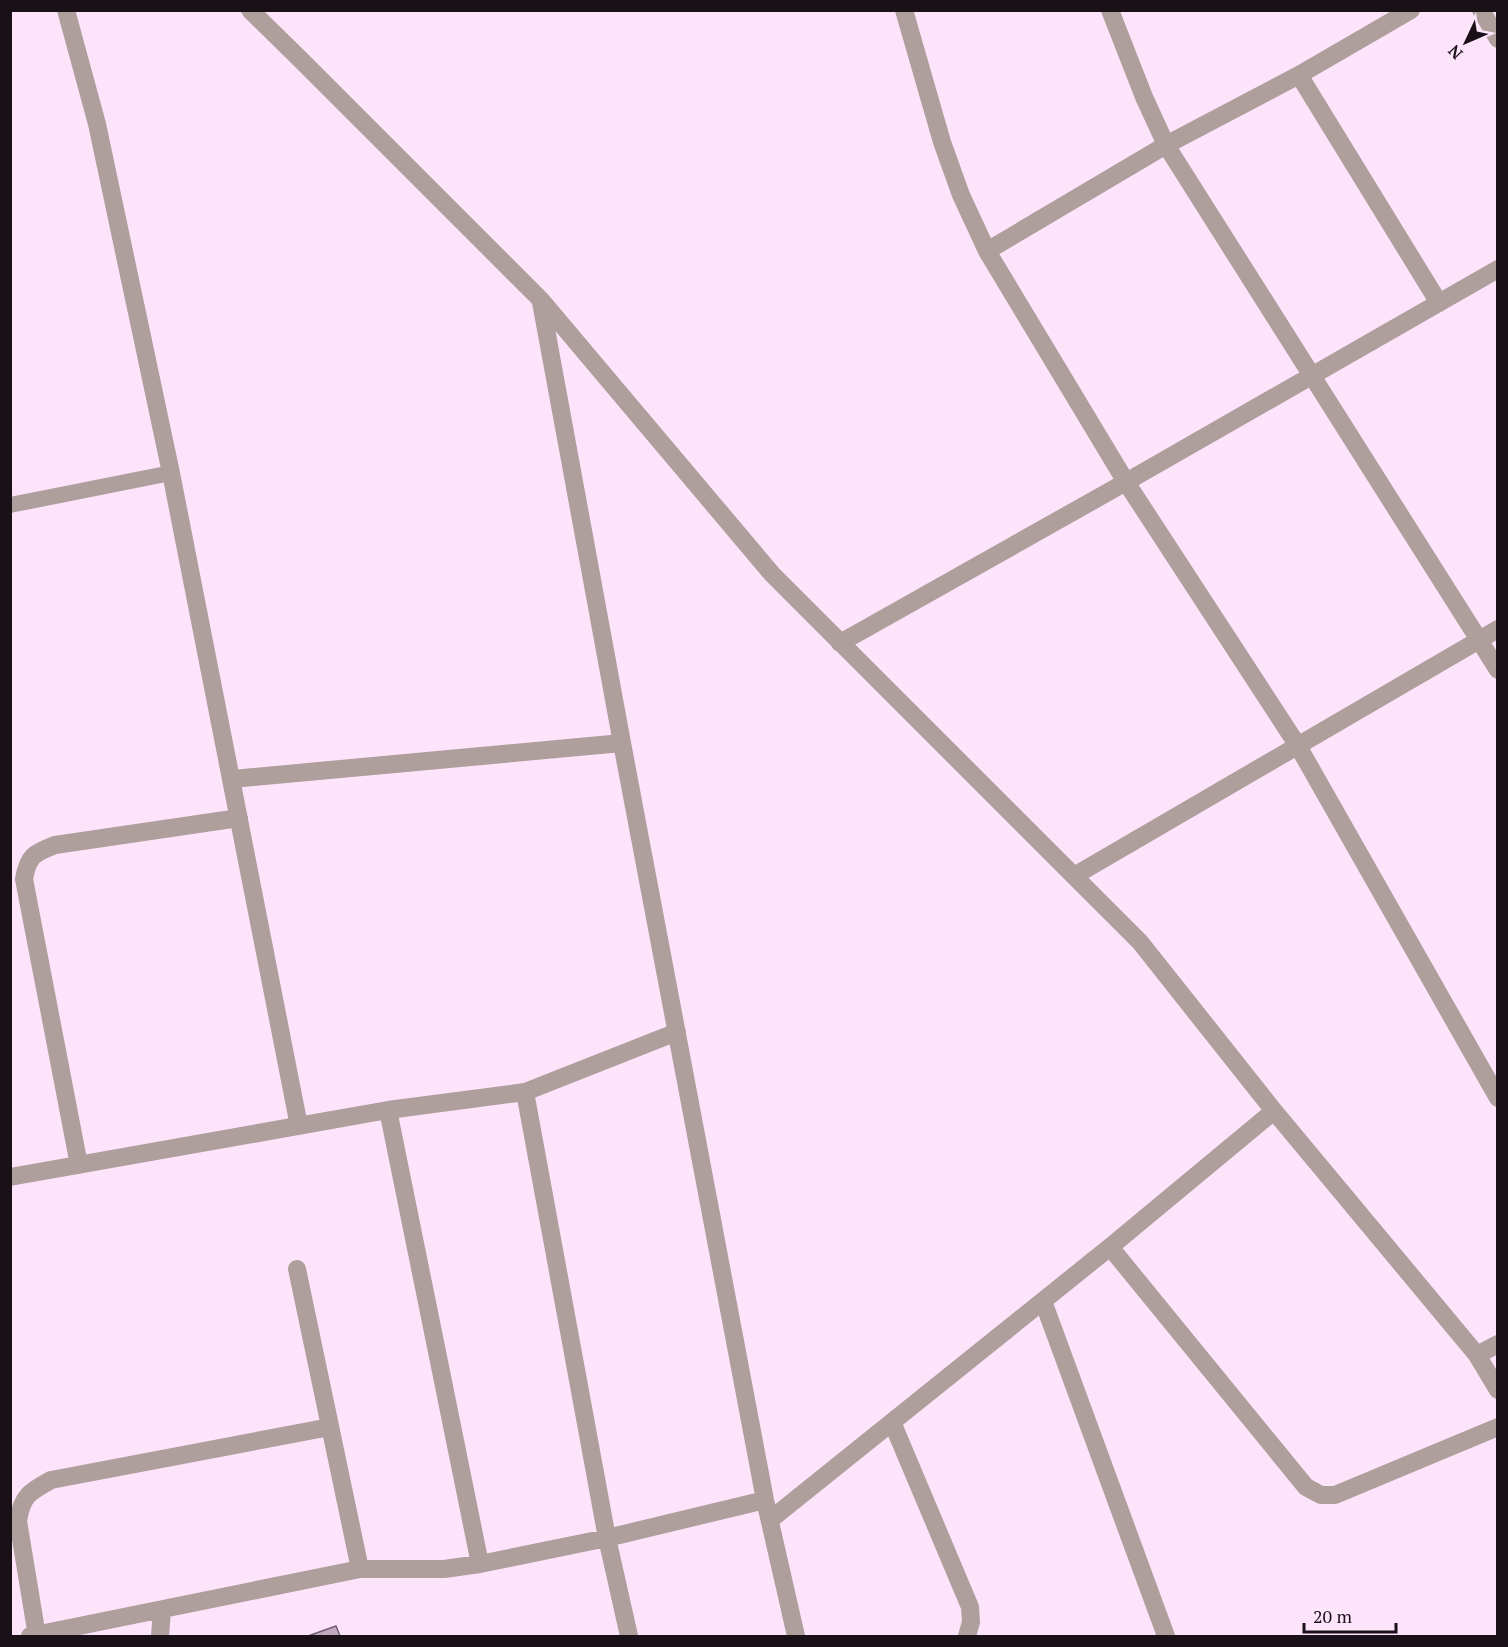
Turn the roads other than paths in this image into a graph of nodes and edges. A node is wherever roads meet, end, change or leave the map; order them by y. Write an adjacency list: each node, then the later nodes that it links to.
1 (66, 10): 15 (street)
2 (249, 10): 12 (street)
3 (904, 10): 10 (street)
4 (1110, 10): 9 (street)
5 (1412, 10): 8 (street)
6 (1481, 10): 7 (street)
7 (1497, 39)
8 (1299, 75): 9 (street); 13 (street)
9 (1166, 145): 10 (street); 14 (street)
10 (987, 251): 16 (street)
11 (1497, 269): 13 (street)
12 (541, 300): 20 (street); 22 (street)
13 (1439, 303): 14 (street)
14 (1311, 376): 16 (street); 19 (street)
15 (171, 473): 17 (lane); 24 (street)
16 (1126, 482): 20 (street); 23 (street)
17 (10, 505)
18 (1497, 629): 19 (street)
19 (1479, 640): 21 (street); 23 (street)
20 (840, 642): 26 (street)
21 (1497, 670)
22 (622, 743): 24 (street); 27 (street)
23 (1298, 746): 26 (street); 29 (street)
24 (232, 779): 25 (street)
25 (239, 818): 32 (street); 33 (street)
26 (1074, 876): 31 (street)
27 (677, 1032): 28 (street); 44 (street)
28 (525, 1092): 30 (street); 46 (street)
29 (1497, 1098)
30 (388, 1110): 32 (street); 47 (street)
31 (1274, 1111): 35 (street); 39 (street)
32 (299, 1126): 33 (street)
33 (79, 1165): 34 (street)
34 (10, 1177)
35 (1110, 1247): 37 (street); 43 (street)
36 (297, 1269): 42 (street)
37 (1043, 1301): 41 (street); 55 (street)
38 (1497, 1344): 39 (street)
39 (1477, 1355): 40 (street)
40 (1497, 1390)
41 (892, 1422): 45 (street); 54 (street)
42 (330, 1426): 48 (street); 50 (street)
43 (1497, 1426)
44 (765, 1500): 45 (street); 46 (street)
45 (770, 1520): 53 (street)
46 (607, 1538): 47 (street); 52 (street)
47 (480, 1564): 48 (street)
48 (360, 1569): 49 (street)
49 (162, 1610): 50 (street); 51 (street)
50 (34, 1636)
51 (160, 1636)
52 (629, 1636)
53 (795, 1636)
54 (967, 1636)
55 (1167, 1636)

